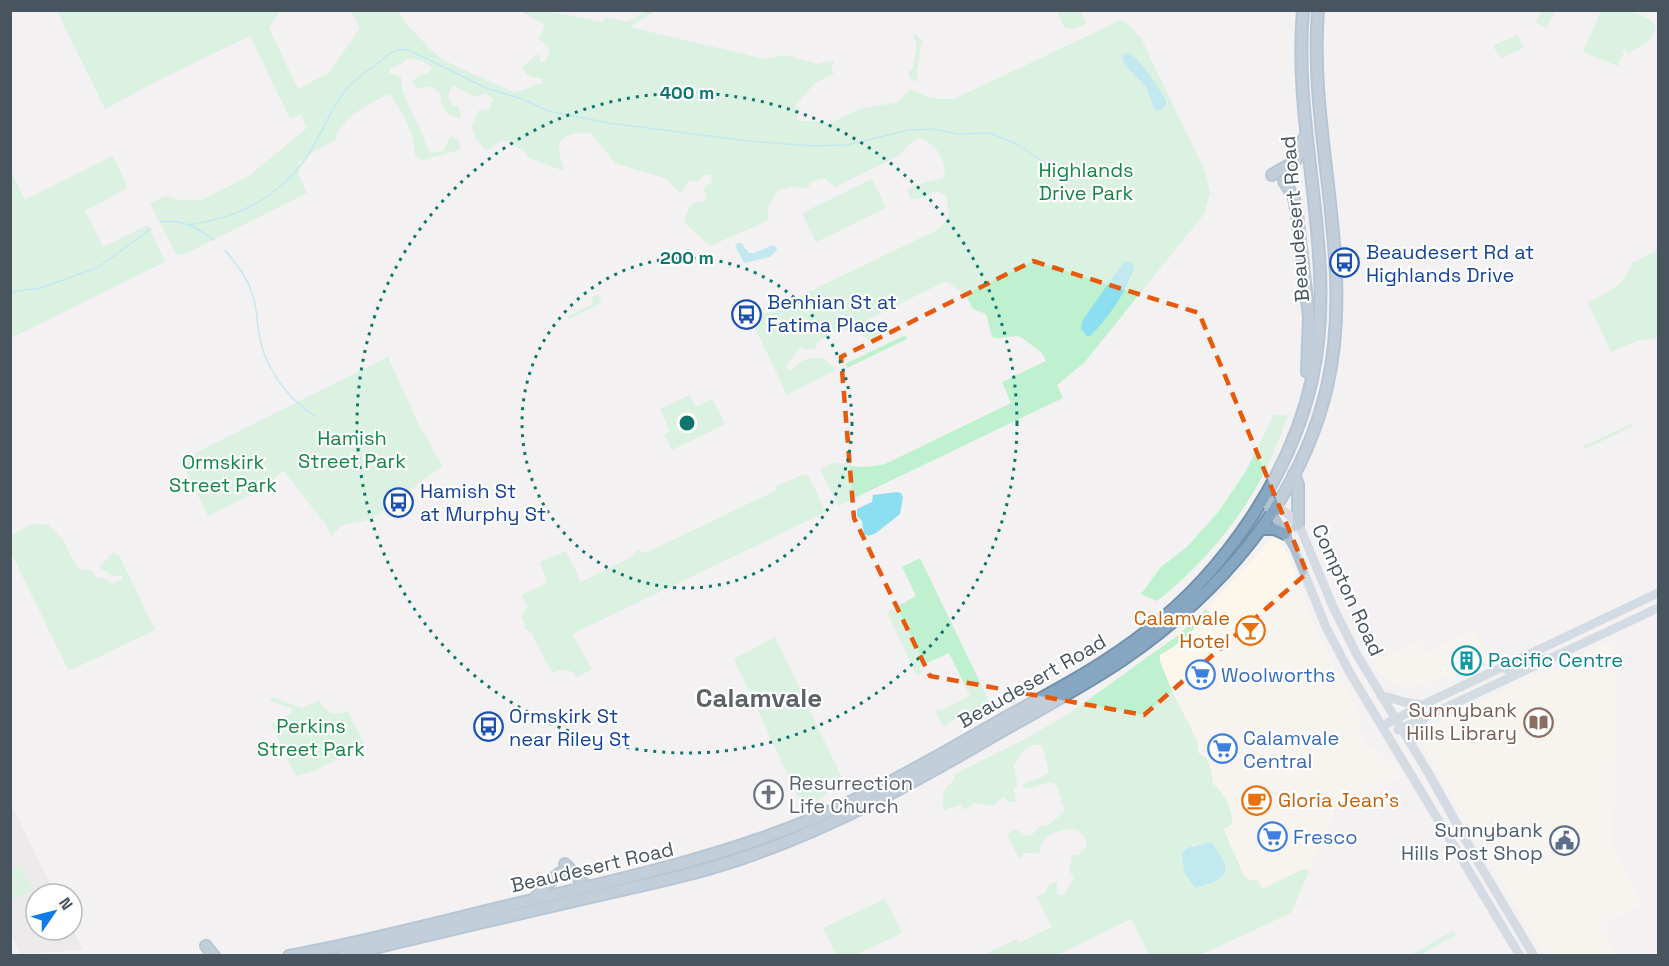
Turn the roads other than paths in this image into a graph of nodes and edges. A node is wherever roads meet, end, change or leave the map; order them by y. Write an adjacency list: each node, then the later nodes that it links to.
1 (1303, 10): 3 (highway, Beaudesert Road)
2 (1318, 10): 7 (highway, Beaudesert Road)
3 (1306, 126): 4 (highway); 6 (highway, Beaudesert Road)
4 (1272, 175)
5 (1284, 181): 6 (highway)
6 (1306, 402): 8 (highway, Beaudesert Road)
7 (1294, 474): 9 (highway, Beaudesert Road); 10 (highway)
8 (1264, 498): 9 (main road, Compton Road); 25 (highway, Beaudesert Road)
9 (1275, 509): 10 (main road, Compton Road); 11 (highway, Beaudesert Road); 12 (main road, Compton Road)
10 (1298, 525): 17 (main road, Compton Road)
11 (1261, 529): 12 (highway); 30 (highway, Beaudesert Road)
12 (1285, 534): 21 (main road, Compton Road)
13 (1659, 593): 16 (main road)
14 (1659, 608): 15 (main road)
15 (1550, 660): 16 (main road); 19 (main road)
16 (1503, 667): 18 (main road)
17 (1381, 696): 18 (main road); 20 (main road, Compton Road)
18 (1424, 704): 20 (main road)
19 (1424, 716): 22 (main road); 24 (main road)
20 (1395, 718): 21 (main road); 22 (main road, Compton Road)
21 (1382, 726): 23 (main road, Compton Road)
22 (1401, 728): 23 (main road); 24 (main road, Compton Road)
23 (1388, 735): 31 (main road, Compton Road)
24 (1411, 744): 32 (main road, Compton Road)
25 (587, 887): 26 (highway, Beaudesert Road); 26 (highway)
26 (535, 899): 29 (highway, Beaudesert Road)
27 (206, 946): 28 (highway)
28 (214, 956)
29 (289, 956)
30 (342, 956)
31 (1520, 956)
32 (1534, 956)

